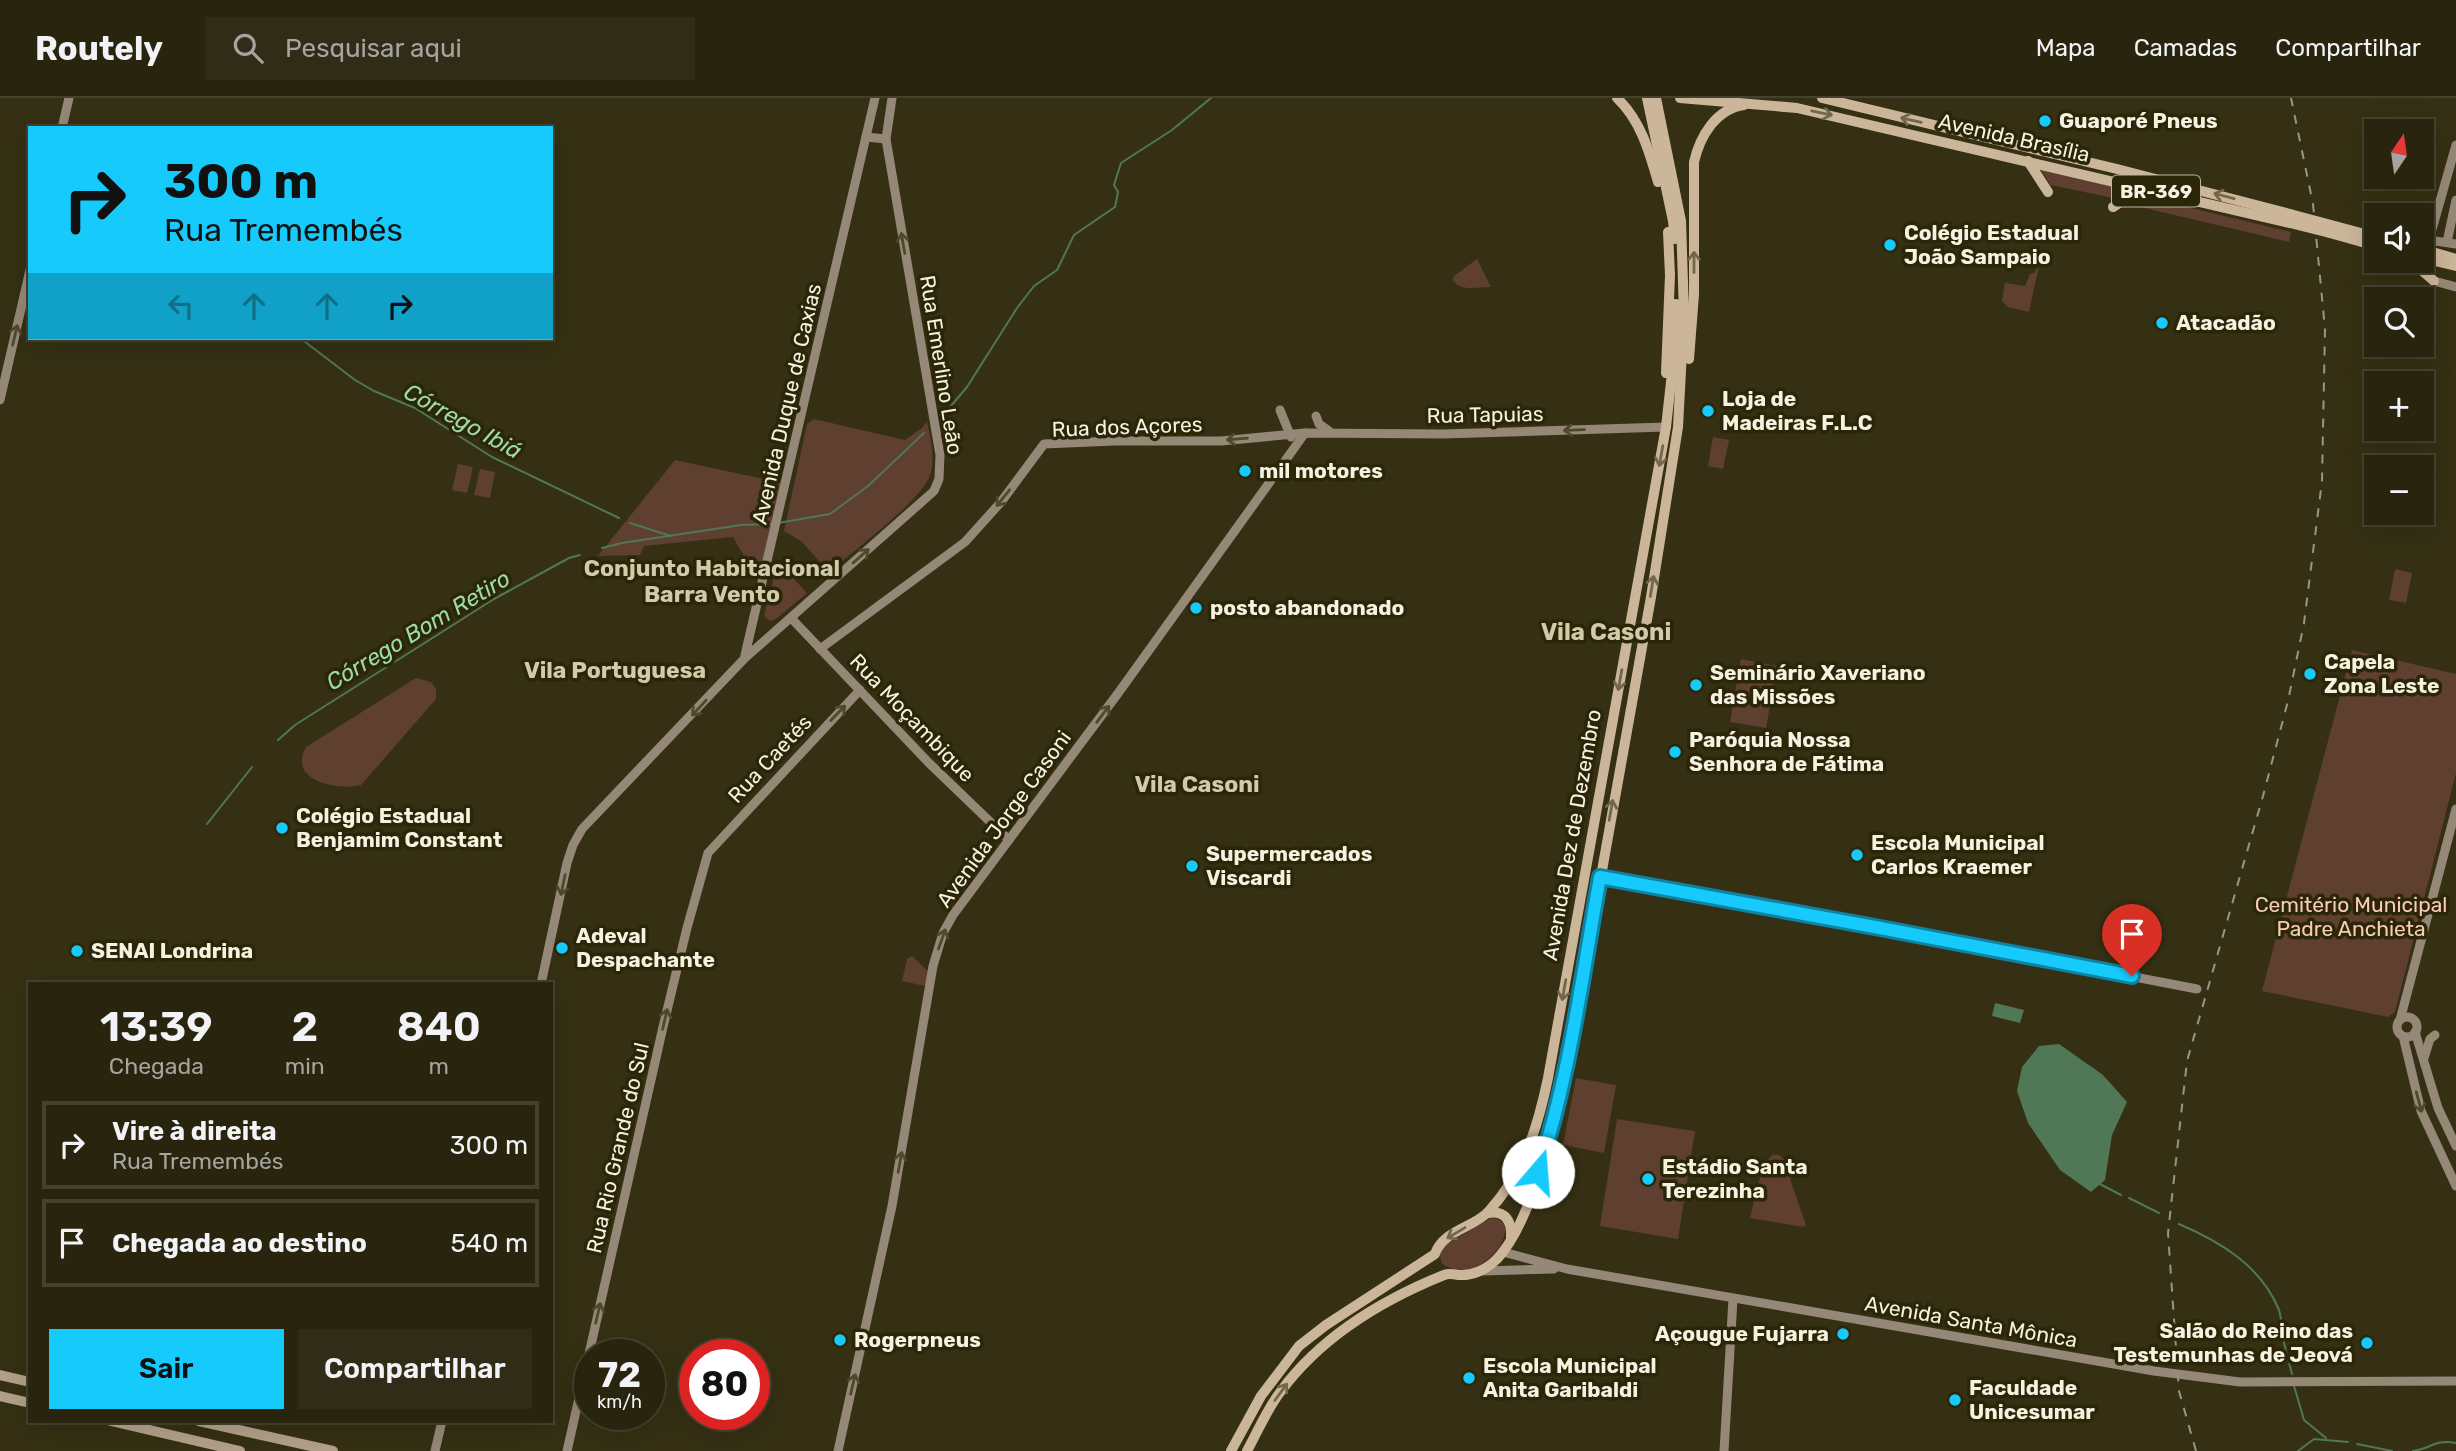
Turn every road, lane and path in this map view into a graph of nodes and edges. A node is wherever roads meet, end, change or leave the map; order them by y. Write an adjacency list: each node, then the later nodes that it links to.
1 (69, 98): 10 (street)
2 (875, 98): 11 (street, Avenida Duque de Caxias)
3 (892, 98): 12 (street, Rua Emerlino Leão)
4 (1617, 98): 35 (highway)
5 (1647, 98): 35 (highway, Avenida Dez de Dezembro)
6 (1656, 98): 35 (highway, Avenida Dez de Dezembro)
7 (1681, 98): 9 (highway, Avenida Brasília / BR-369)
8 (1822, 98): 20 (highway, Avenida Brasília / BR-369, one-way to 8)
9 (1760, 104): 14 (highway, Avenida Brasília / BR-369, one-way to 14); 35 (highway, one-way to 9)
10 (62, 126)
11 (866, 137): 12 (street); 42 (street, Avenida Duque de Caxias)
12 (886, 139): 40 (street, Rua Emerlino Leão, one-way to 12)
13 (2456, 147): 19 (street)
14 (2028, 161): 15 (highway); 16 (highway, Avenida Brasília / BR-369)
15 (2048, 192)
16 (2168, 194): 18 (highway); 20 (highway, Avenida Brasília / BR-369)
17 (2456, 200): 23 (street)
18 (2113, 207)
19 (2434, 213)
20 (2290, 219): 21 (highway, Avenida Brasília / BR-369, bridge); 22 (highway, Avenida Brasília / BR-369, bridge)
21 (2364, 241)
22 (2364, 241)
23 (2451, 243)
24 (2434, 248): 25 (highway)
25 (2456, 259)
26 (2434, 261): 27 (highway)
27 (2456, 266)
28 (2425, 273): 30 (highway)
29 (28, 279): 32 (street, one-way to 29)
30 (2434, 281): 31 (street)
31 (2456, 287)
32 (0, 401)
33 (1280, 410): 38 (street)
34 (1316, 416): 37 (street)
35 (1670, 426): 37 (street, Rua Tapuias, one-way to 37); 47 (highway, Avenida Dez de Dezembro, one-way to 35); 57 (highway, Avenida Dez de Dezembro, one-way to 57)
36 (1305, 433): 37 (street, Rua Tapuias); 38 (street, Rua dos Açores); 39 (street, Avenida Jorge Casoni)
37 (1334, 433)
38 (1290, 435): 39 (street); 41 (street, Rua dos Açores, one-way to 41)
39 (1291, 453): 45 (street, Avenida Jorge Casoni, one-way to 39)
40 (791, 618): 41 (street, Rua Moçambique); 42 (street, Rua Emerlino Leão)
41 (820, 649): 43 (street, Rua Moçambique)
42 (745, 658): 48 (street, Avenida Duque de Caxias, one-way to 48)
43 (860, 690): 45 (street, Rua Moçambique); 46 (street, Rua Caetés, one-way to 43)
44 (2456, 809): 50 (street)
45 (1009, 840): 77 (street, Avenida Jorge Casoni, one-way to 45)
46 (708, 853): 76 (street, Rua Rio Grande do Sul, one-way to 46)
47 (1600, 877): 49 (street); 58 (highway, Avenida Dez de Dezembro)
48 (541, 982)
49 (2197, 989)
50 (2405, 1019): 51 (street); 52 (street)
51 (2415, 1032): 52 (street); 54 (street)
52 (2403, 1035): 56 (street, one-way to 56)
53 (2435, 1035): 54 (street)
54 (2424, 1059): 55 (street)
55 (2456, 1146)
56 (2456, 1186)
57 (1488, 1213): 58 (highway); 60 (highway, Avenida Dez de Dezembro, one-way to 60)
58 (1511, 1240): 59 (highway, Avenida Dez de Dezembro)
59 (1503, 1252): 61 (street, Avenida Santa Mônica); 62 (highway, Avenida Dez de Dezembro)
60 (1435, 1254): 63 (highway); 78 (highway, Avenida Dez de Dezembro)
61 (1567, 1269): 62 (street, Avenida Santa Mônica); 64 (street, Avenida Santa Mônica)
62 (1479, 1271): 63 (highway)
63 (1447, 1273): 79 (highway, one-way to 63)
64 (1733, 1299): 66 (street, Avenida Santa Mônica); 80 (street)
65 (0, 1375): 67 (main road)
66 (2456, 1381)
67 (28, 1382)
68 (0, 1396): 69 (main road)
69 (28, 1403)
70 (120, 1423): 73 (main road)
71 (208, 1423): 74 (main road)
72 (442, 1423): 75 (street)
73 (240, 1451)
74 (333, 1451)
75 (435, 1451)
76 (567, 1451)
77 (838, 1451)
78 (1231, 1451)
79 (1247, 1451)
80 (1724, 1451)

